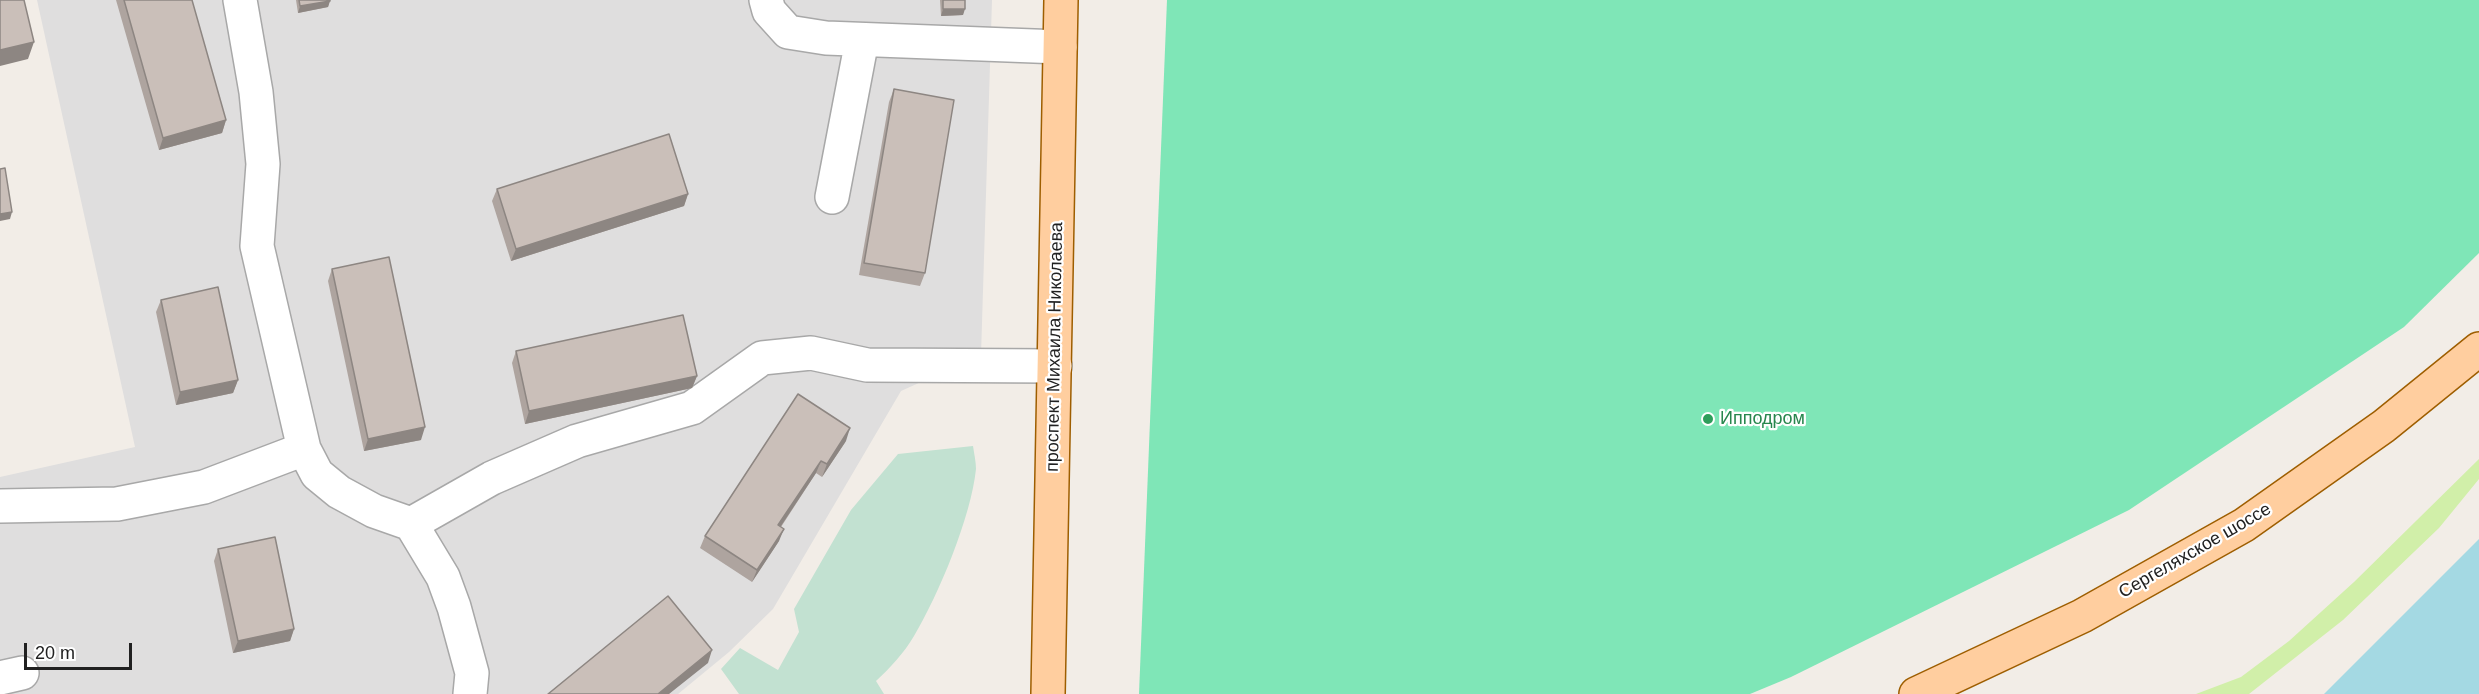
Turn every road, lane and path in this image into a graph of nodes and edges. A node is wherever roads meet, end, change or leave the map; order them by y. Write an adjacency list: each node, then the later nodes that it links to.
1 (240, 0): 9 (lane)
2 (766, 0): 4 (lane)
3 (1061, 0): 5 (main road, проспект Михаила Николаева)
4 (862, 40): 5 (lane); 6 (lane)
5 (1060, 47): 8 (main road, проспект Михаила Николаева)
6 (832, 197)
7 (2479, 349): 14 (main road, Сергеляхское шоссе)
8 (1055, 366): 11 (lane); 13 (main road, проспект Михаила Николаева)
9 (304, 449): 10 (lane); 11 (lane)
10 (0, 506)
11 (411, 524): 12 (lane)
12 (470, 694)
13 (1048, 694)
14 (1916, 694)

